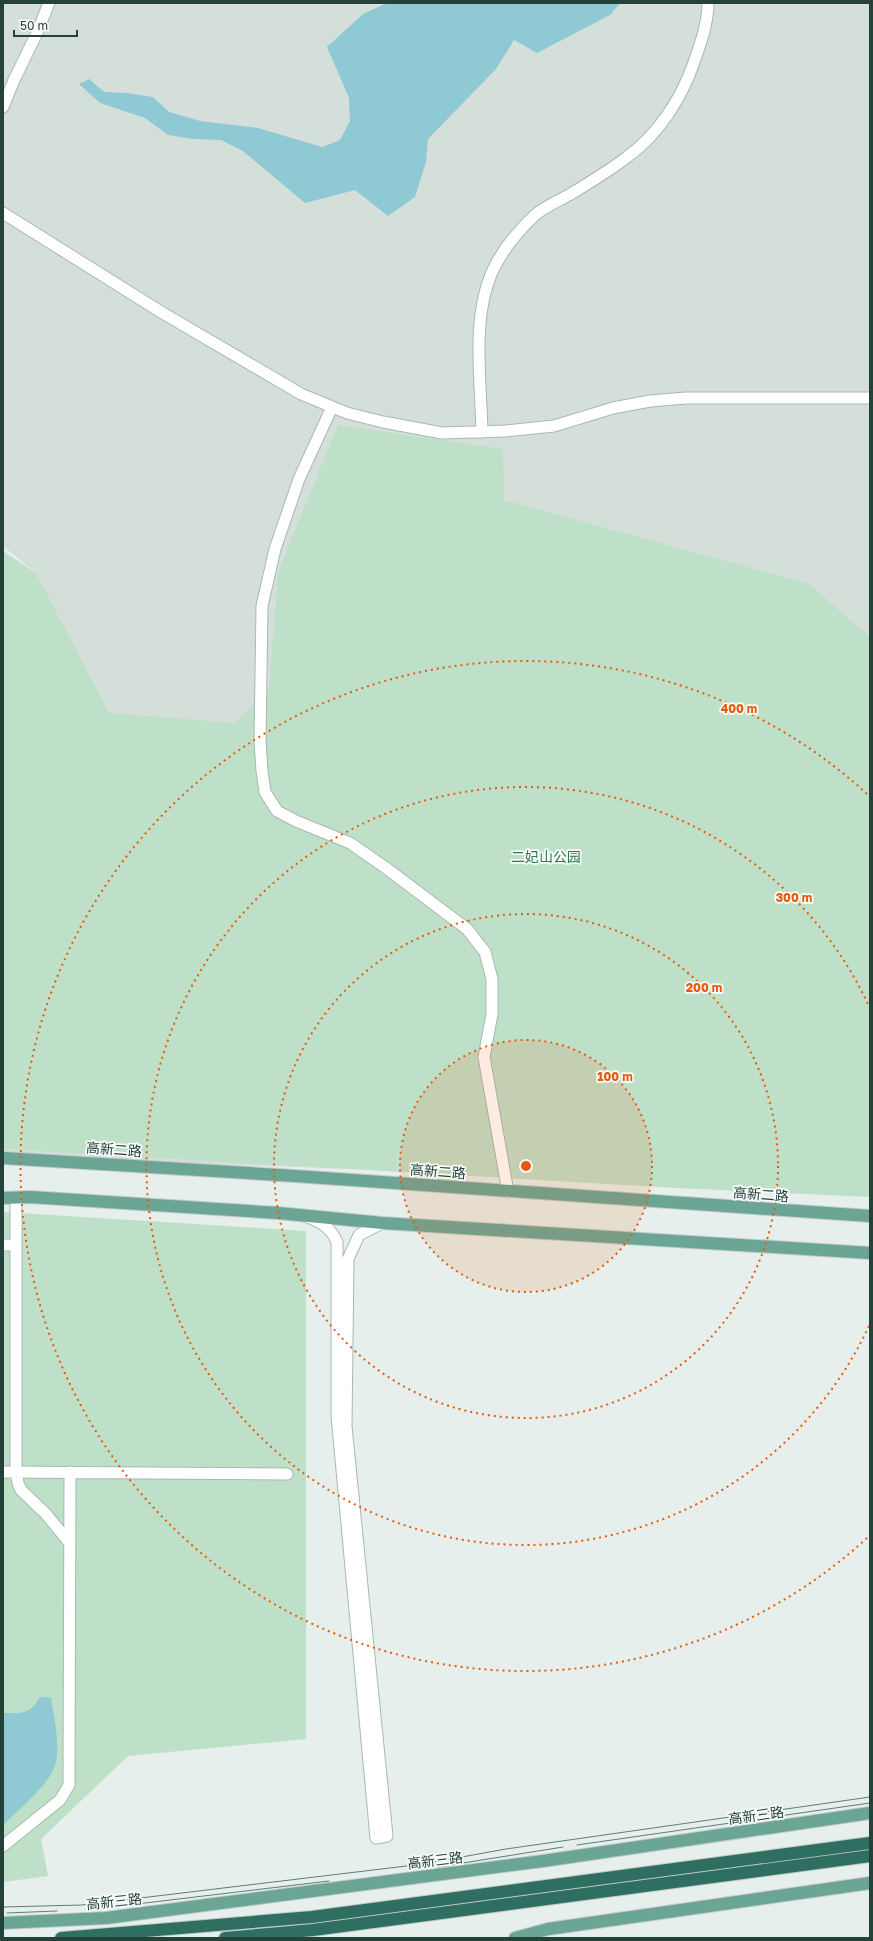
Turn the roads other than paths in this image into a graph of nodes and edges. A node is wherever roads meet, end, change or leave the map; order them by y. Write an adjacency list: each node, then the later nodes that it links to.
1 (49, 3): 3 (street)
2 (708, 3): 7 (street)
3 (3, 107)
4 (3, 213): 6 (street)
5 (870, 398): 7 (street)
6 (332, 407): 7 (street); 9 (street)
7 (482, 432)
8 (3, 1158): 9 (main road, 高新二路)
9 (508, 1192): 13 (main road, 高新二路)
10 (3, 1198): 11 (main road)
11 (16, 1198): 12 (main road); 16 (street)
12 (306, 1216): 14 (main road); 14 (street)
13 (870, 1216)
14 (382, 1222): 17 (main road)
15 (3, 1245): 16 (street)
16 (15, 1245): 19 (street)
17 (870, 1253)
18 (3, 1472): 19 (street)
19 (16, 1472): 20 (street); 22 (street)
20 (70, 1472): 21 (street); 22 (street)
21 (287, 1474)
22 (69, 1542): 25 (street)
23 (870, 1813): 28 (main road, 高新三路)
24 (870, 1843): 29 (highway)
25 (3, 1846)
26 (870, 1856): 30 (highway)
27 (870, 1883): 31 (main road)
28 (3, 1923)
29 (61, 1938)
30 (224, 1938)
31 (516, 1938)

